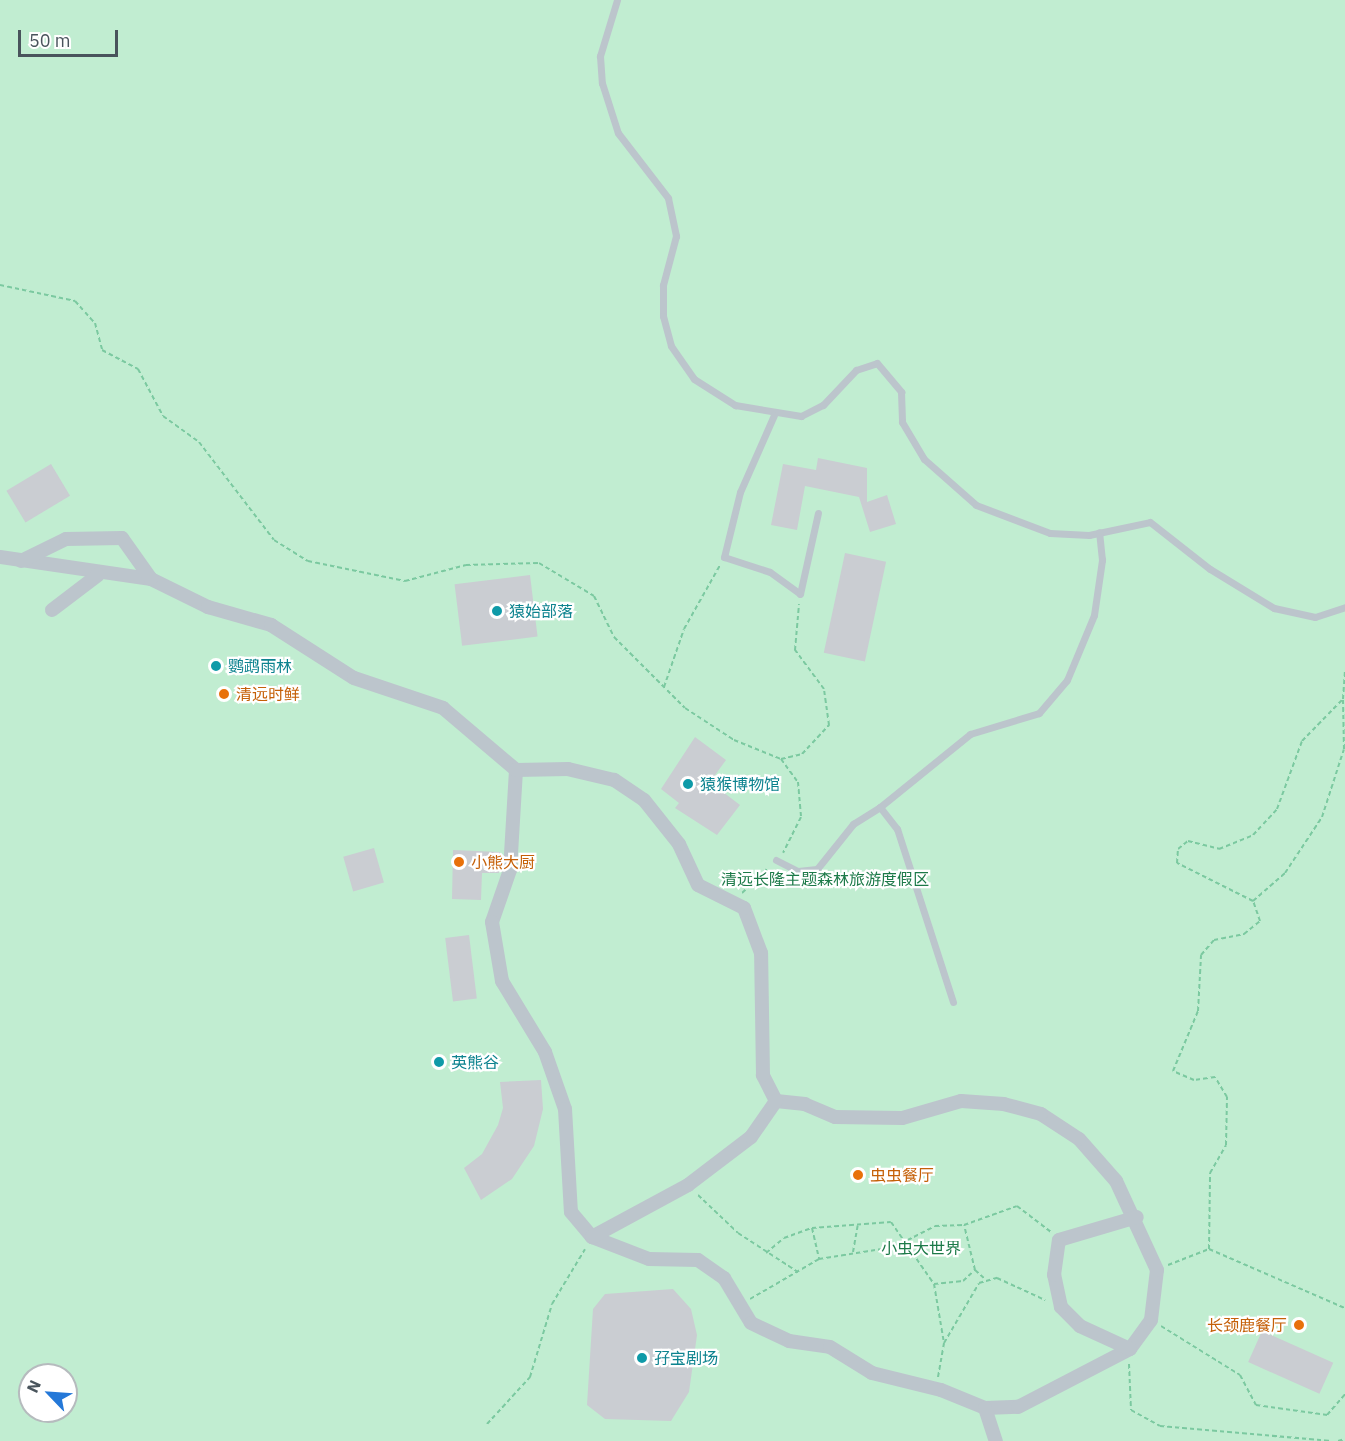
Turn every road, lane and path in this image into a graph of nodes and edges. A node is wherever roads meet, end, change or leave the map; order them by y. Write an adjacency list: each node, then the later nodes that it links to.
1 (617, 0): 3 (lane)
2 (0, 285): 15 (path)
3 (774, 415): 5 (lane); 7 (lane)
4 (818, 513): 11 (lane)
5 (1099, 532): 12 (lane); 19 (lane)
6 (0, 557): 8 (street)
7 (724, 557): 11 (lane); 15 (path)
8 (21, 561): 9 (street); 10 (street)
9 (98, 575): 10 (street); 13 (street)
10 (151, 579): 18 (street)
11 (800, 594): 17 (path)
12 (1345, 607)
13 (52, 610)
14 (1345, 672): 16 (path)
15 (664, 687): 17 (path)
16 (1343, 699): 21 (path); 21 (path)
17 (781, 759): 20 (path)
18 (516, 770): 22 (street); 30 (street)
19 (880, 807): 20 (lane); 23 (lane)
20 (776, 860): 22 (path)
21 (1252, 901): 33 (path)
22 (732, 902): 24 (street)
23 (953, 1002)
24 (776, 1101): 25 (street); 26 (street)
25 (688, 1185): 30 (street); 35 (path)
26 (1137, 1217): 32 (street); 38 (street)
27 (858, 1225): 29 (path); 31 (path); 34 (path)
28 (964, 1225): 31 (path); 32 (path); 37 (path)
29 (812, 1228): 35 (path); 36 (path)
30 (592, 1237): 42 (street); 51 (path)
31 (907, 1240): 34 (path); 41 (path)
32 (1059, 1240): 43 (street)
33 (1209, 1249): 38 (path); 44 (path)
34 (853, 1252): 36 (path)
35 (766, 1253): 39 (path)
36 (819, 1259): 39 (path)
37 (975, 1270): 40 (path); 41 (path)
38 (1157, 1270): 45 (street)
39 (798, 1272): 42 (path)
40 (986, 1281): 43 (path); 46 (path)
41 (934, 1284): 46 (path)
42 (739, 1303): 48 (street)
43 (1061, 1307): 47 (street)
44 (1345, 1308)
45 (1151, 1320): 47 (street); 49 (path)
46 (944, 1343): 48 (path)
47 (1130, 1349): 50 (street); 54 (path)
48 (936, 1388): 50 (street)
49 (1345, 1394)
50 (985, 1408): 53 (street)
51 (487, 1424)
52 (1345, 1439): 55 (path)
53 (996, 1441)
54 (1331, 1441)
55 (1338, 1441)

